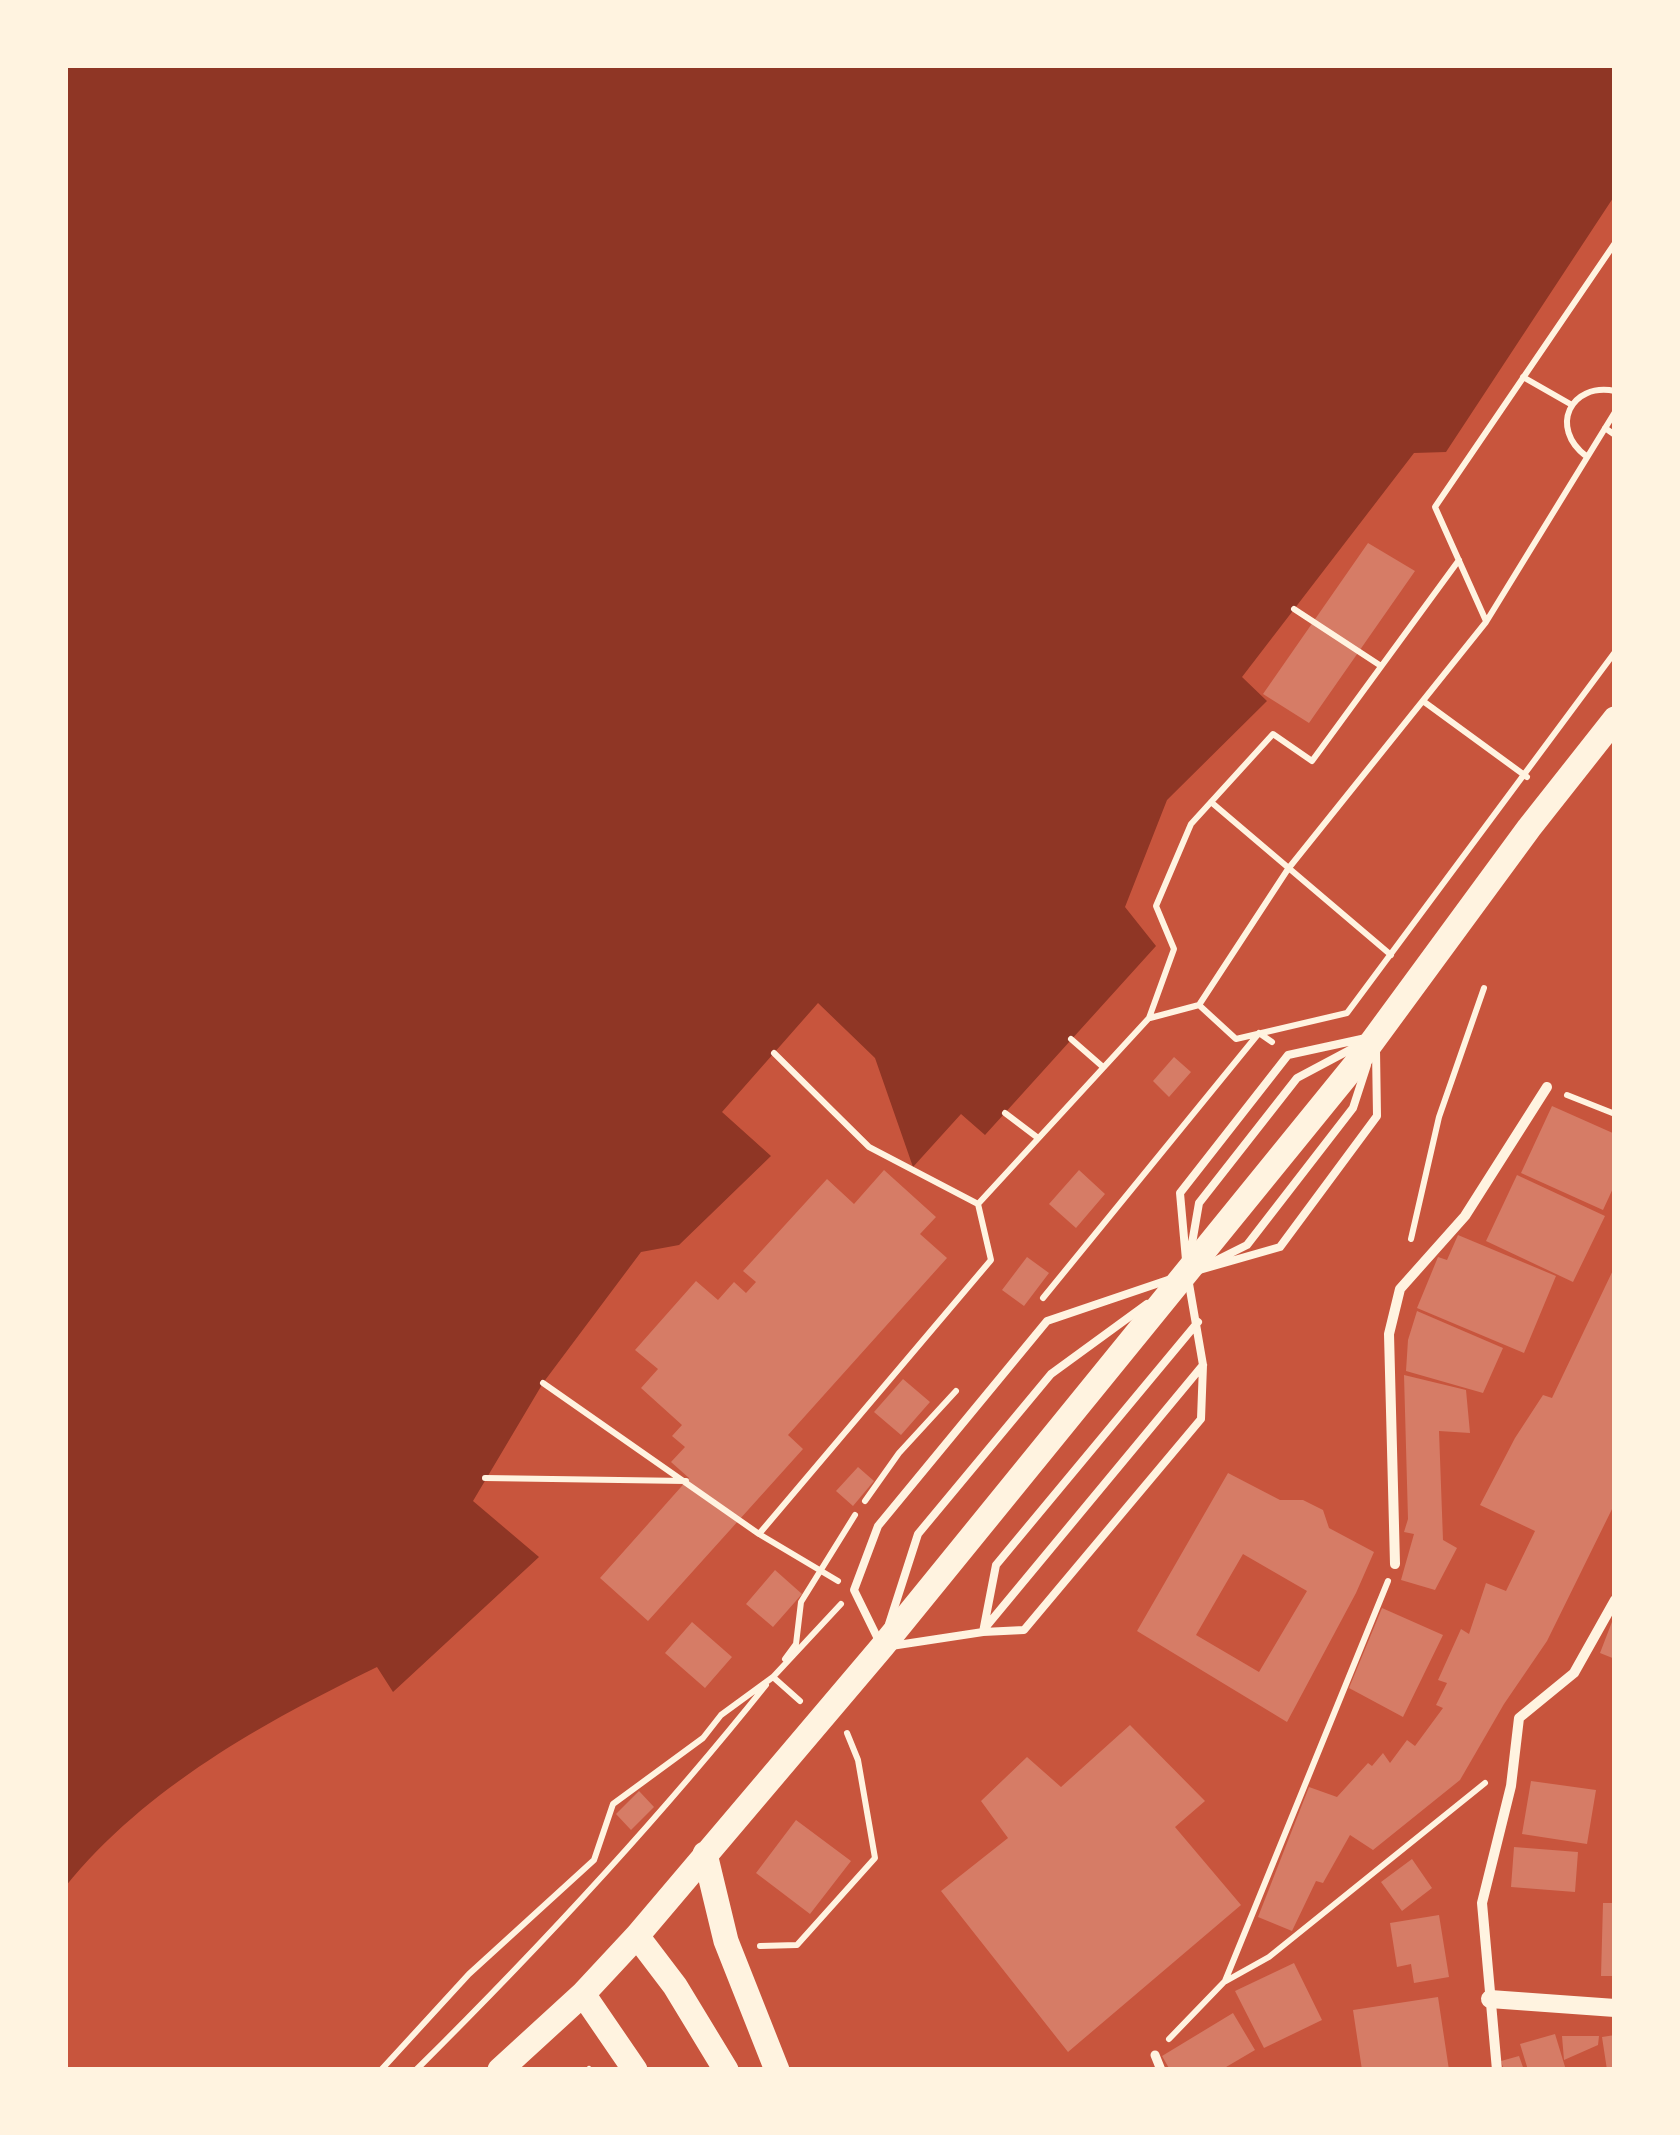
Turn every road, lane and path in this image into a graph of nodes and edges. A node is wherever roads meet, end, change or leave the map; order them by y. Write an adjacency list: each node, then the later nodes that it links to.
1 (1615, 243): 2 (path)
2 (1524, 377): 4 (path); 9 (path)
3 (1615, 391): 4 (path)
4 (1572, 405): 8 (path)
5 (1615, 412): 6 (path)
6 (1605, 428): 7 (path); 8 (path)
7 (1615, 434)
8 (1586, 456): 11 (path)
9 (1458, 560): 11 (path); 13 (path)
10 (1294, 609): 13 (path)
11 (1486, 622): 14 (path)
12 (1615, 652): 16 (path)
13 (1381, 666): 18 (path)
14 (1423, 701): 16 (path); 19 (path)
15 (1615, 719): 17 (main road)
16 (1524, 775): 17 (path); 20 (path)
17 (1554, 797): 25 (main road)
18 (1211, 802): 19 (path); 24 (path)
19 (1288, 869): 20 (path); 23 (path)
20 (1390, 954): 21 (path); 23 (path)
21 (1400, 962)
22 (1484, 988): 35 (path)
23 (1199, 1005): 24 (path)
24 (1149, 1018): 28 (path)
25 (1376, 1036): 34 (main road); 34 (lane); 34 (lane); 34 (lane)
26 (1071, 1039): 28 (path)
27 (774, 1054): 33 (path)
28 (1103, 1067): 32 (path)
29 (1547, 1087): 31 (path); 35 (street)
30 (1005, 1112): 32 (path)
31 (1615, 1114)
32 (1038, 1138): 33 (path)
33 (978, 1204): 41 (path)
34 (1187, 1274): 36 (lane); 43 (lane); 46 (main road); 46 (lane)
35 (1400, 1289): 42 (street)
36 (1198, 1322): 37 (lane); 45 (lane)
37 (1203, 1365): 45 (lane); 45 (lane)
38 (543, 1384): 40 (path)
39 (485, 1478): 40 (path)
40 (687, 1481): 41 (path)
41 (759, 1534): 43 (path)
42 (1395, 1564): 52 (path)
43 (854, 1590): 46 (lane); 57 (path)
44 (1615, 1600): 54 (street)
45 (982, 1632): 46 (lane)
46 (882, 1647): 49 (main road)
47 (849, 1734): 51 (path)
48 (1492, 1770): 52 (path)
49 (705, 1854): 50 (main road); 61 (main road)
50 (638, 1936): 53 (main road); 60 (main road)
51 (749, 1946)
52 (1224, 1981): 56 (path)
53 (583, 1994): 58 (main road); 59 (main road)
54 (1490, 1999): 55 (street); 63 (street)
55 (1615, 2008)
56 (1154, 2054): 62 (street)
57 (381, 2070)
58 (500, 2070)
59 (635, 2070)
60 (726, 2070)
61 (776, 2070)
62 (1160, 2070)
63 (1498, 2070)

